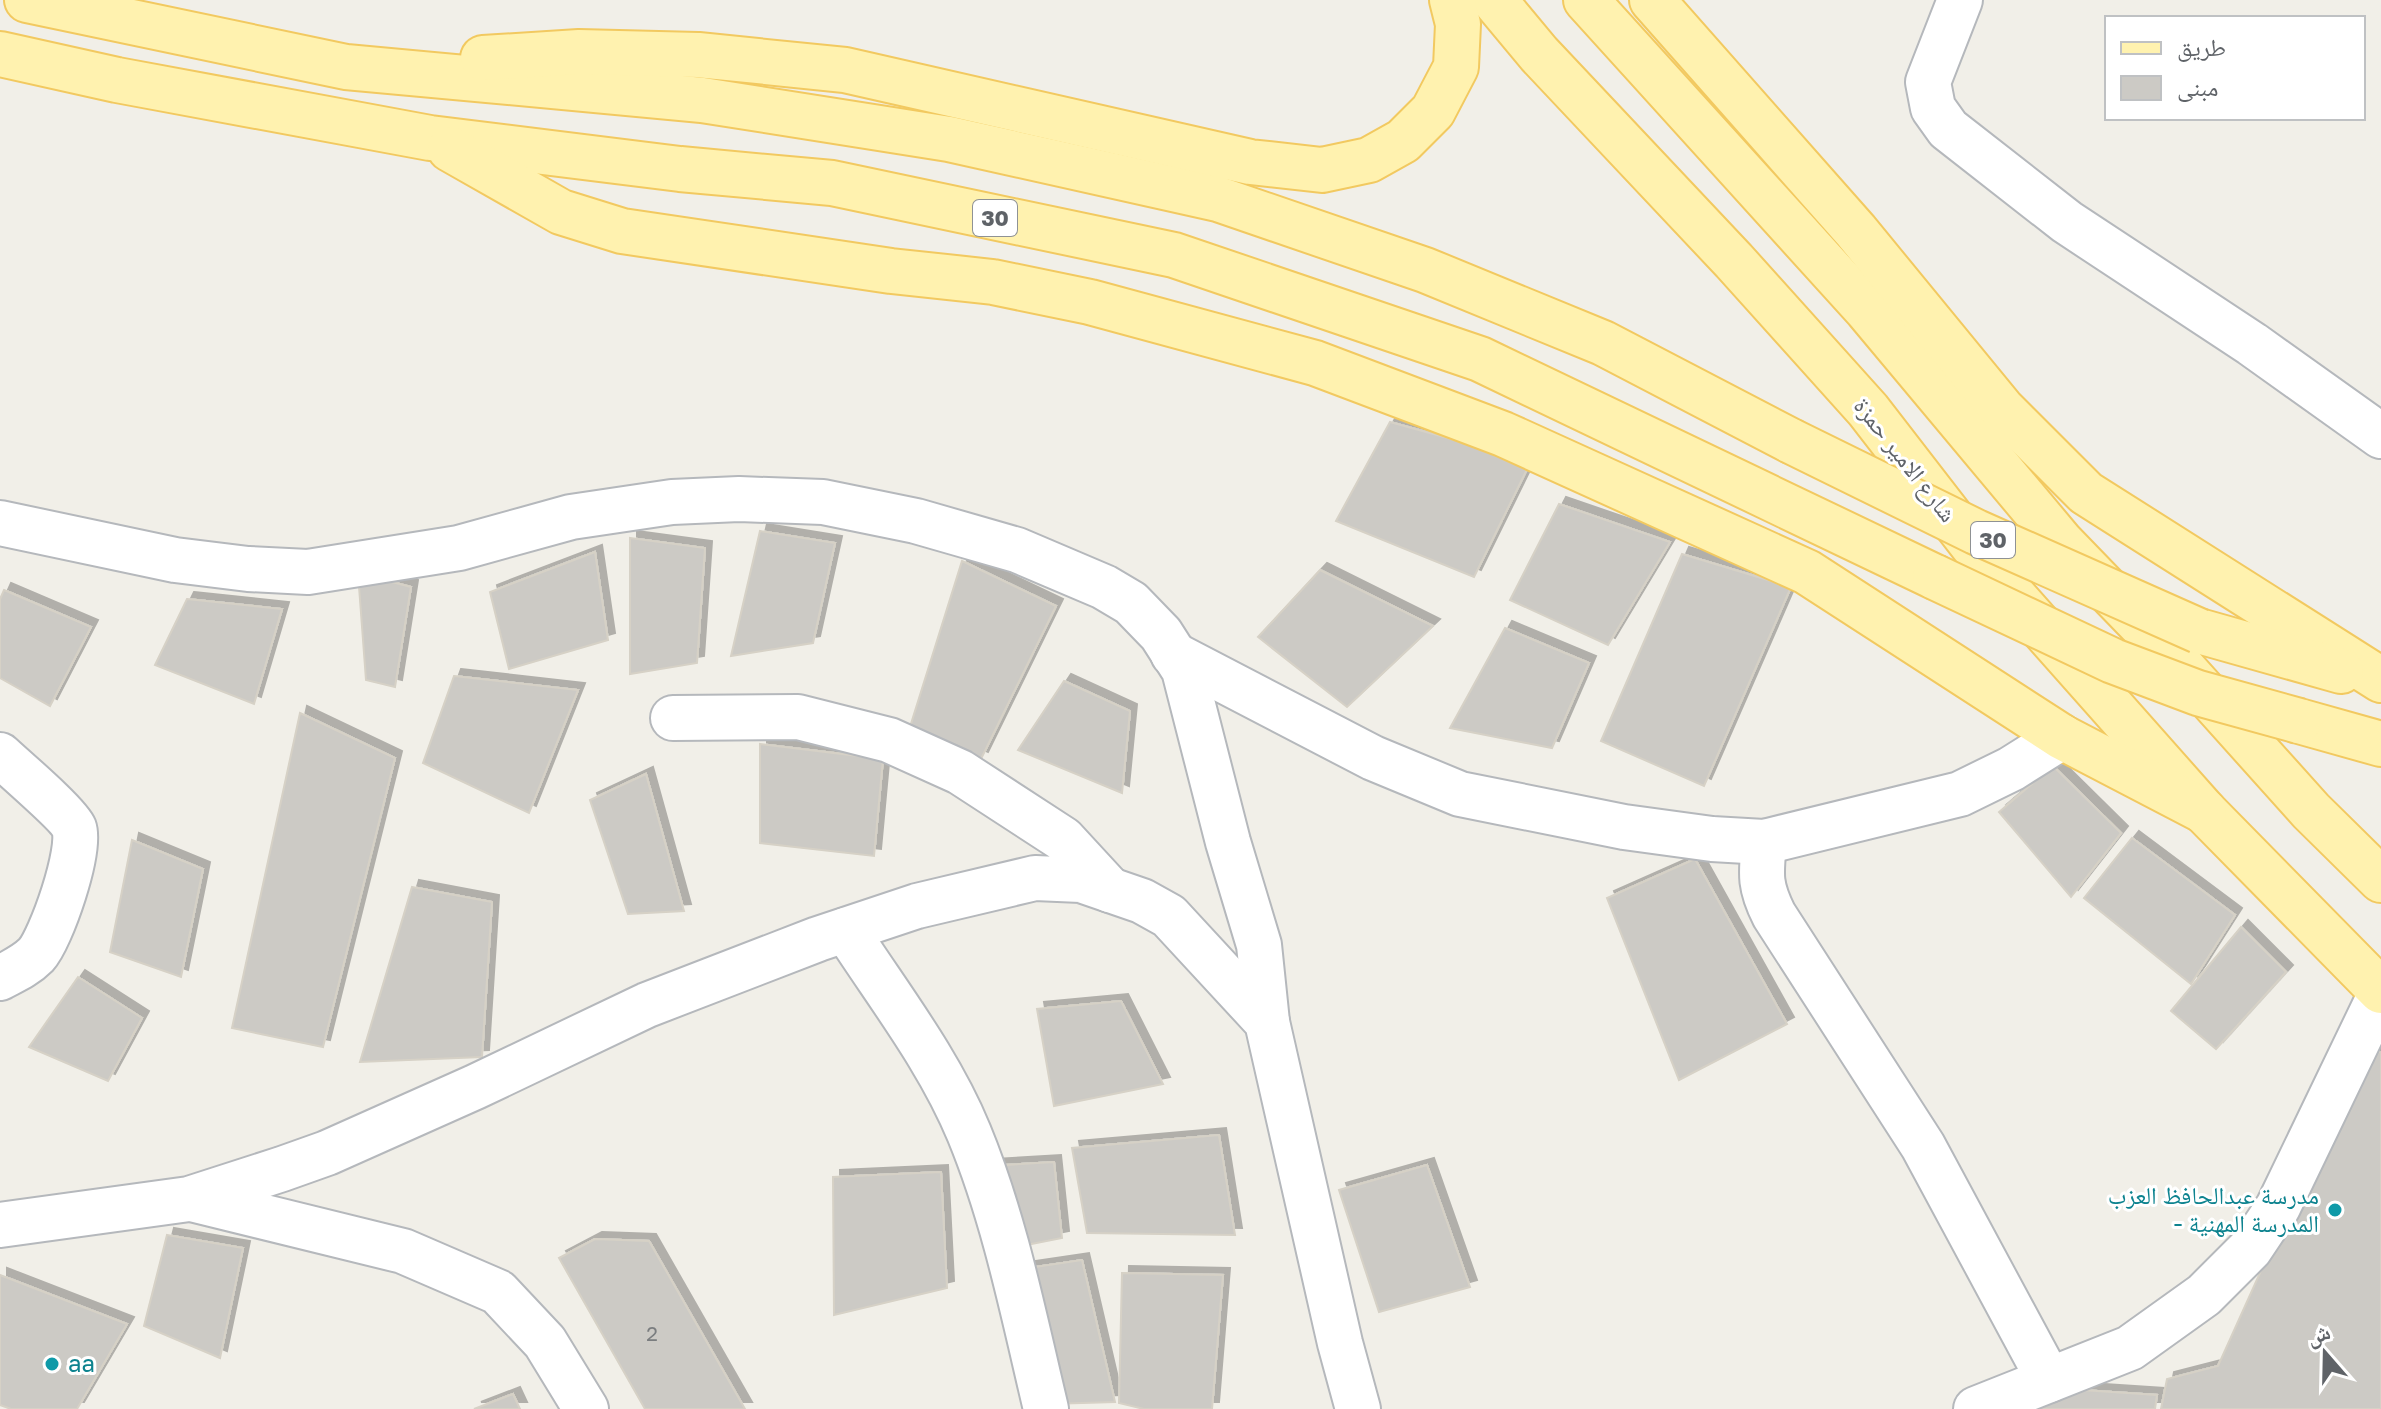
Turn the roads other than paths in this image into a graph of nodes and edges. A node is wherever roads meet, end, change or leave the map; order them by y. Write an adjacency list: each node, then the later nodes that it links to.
1 (27, 0): 8 (main road, 30)
2 (1452, 0): 8 (main road)
3 (1494, 0): 18 (main road, شارع الامير حمزة)
4 (1586, 0): 20 (main road)
5 (1652, 0): 13 (main road)
6 (1960, 0): 10 (street)
7 (0, 54): 9 (main road, 30)
8 (346, 67): 13 (main road, 30, bridge)
9 (430, 138): 15 (main road); 16 (main road, 30, bridge)
10 (2381, 436)
11 (0, 523): 12 (street)
12 (1173, 654): 19 (street); 25 (street)
13 (2381, 682)
14 (673, 718): 21 (street)
15 (2062, 737): 18 (main road); 19 (street)
16 (2381, 744)
17 (0, 755): 23 (street)
18 (2204, 811): 24 (main road, شارع الامير حمزة)
19 (1764, 842): 28 (street)
20 (2381, 880)
21 (1110, 890): 22 (street); 25 (street)
22 (846, 930): 26 (street); 30 (street)
23 (0, 978)
24 (2381, 992): 28 (street)
25 (1267, 1022): 31 (street)
26 (189, 1199): 27 (street); 29 (street)
27 (0, 1225)
28 (2049, 1380): 32 (street)
29 (586, 1409)
30 (1046, 1409)
31 (1358, 1409)
32 (1976, 1409)

